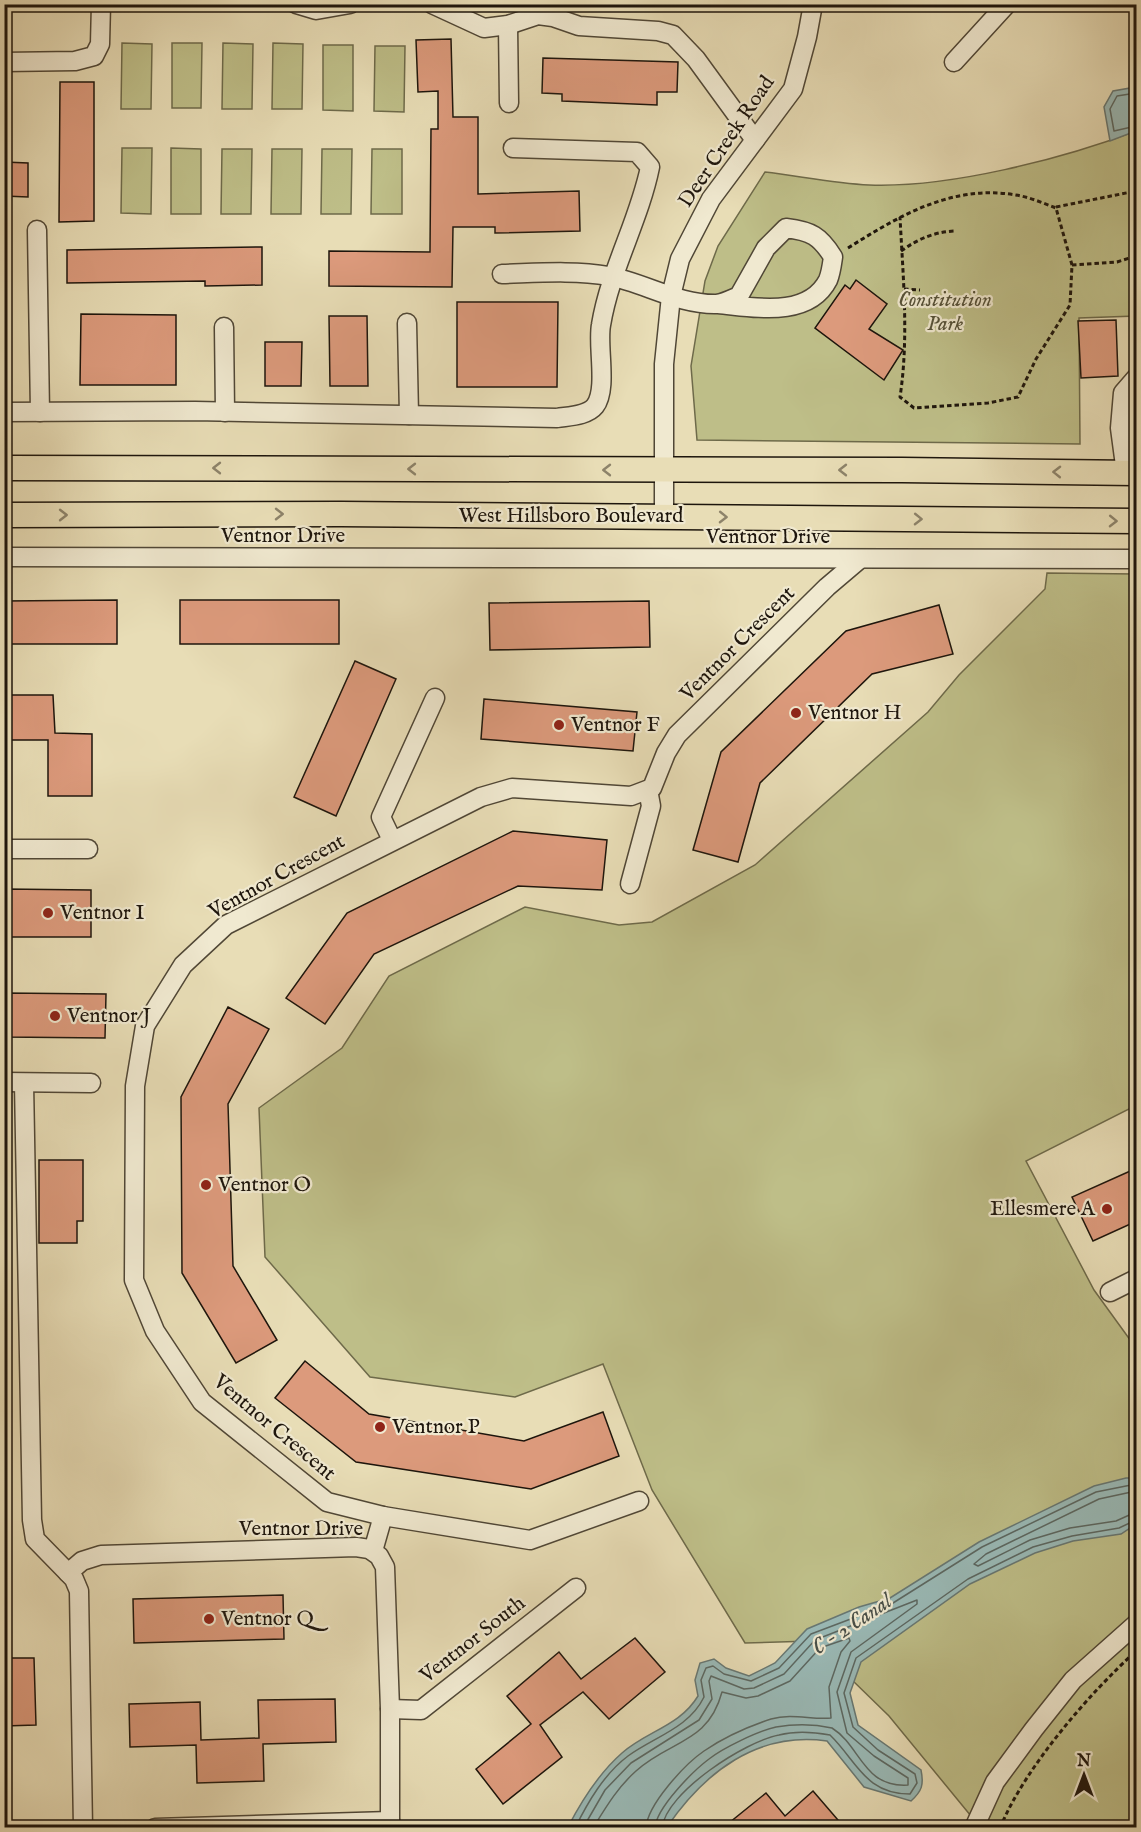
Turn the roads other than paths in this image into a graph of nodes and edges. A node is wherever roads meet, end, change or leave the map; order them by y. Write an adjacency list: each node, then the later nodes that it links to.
1 (101, 4): 9 (street)
2 (296, 4): 3 (street)
3 (350, 4)
4 (432, 4): 8 (street)
5 (813, 4): 12 (street, Deer Creek Road)
6 (1007, 4): 10 (street)
7 (537, 10): 8 (street); 12 (street)
8 (508, 25): 11 (street)
9 (4, 62)
10 (954, 63)
11 (509, 103)
12 (755, 140): 17 (street, Deer Creek Road)
13 (513, 148): 16 (street)
14 (37, 230): 23 (street)
15 (502, 274): 16 (street)
16 (613, 277): 17 (street); 25 (street)
17 (671, 296): 18 (street); 27 (street, Deer Creek Road)
18 (718, 304): 18 (street)
19 (407, 323): 25 (street)
20 (224, 327): 24 (street)
21 (1137, 378): 28 (street)
22 (4, 412): 23 (street)
23 (40, 412): 24 (street)
24 (225, 412): 25 (street)
25 (409, 415)
26 (4, 470): 27 (main road, one-way to 26)
27 (665, 470): 28 (main road, one-way to 27); 30 (street, Deer Creek Road)
28 (1131, 473)
29 (4, 515): 30 (main road, West Hillsboro Boulevard, one-way to 30)
30 (664, 517): 31 (main road, West Hillsboro Boulevard, one-way to 31)
31 (1137, 521)
32 (4, 557): 33 (street, Ventnor Drive)
33 (860, 559): 34 (street, Ventnor Drive); 36 (street, Ventnor Crescent)
34 (1137, 559)
35 (435, 698): 37 (street)
36 (648, 790): 37 (street, Ventnor Crescent); 40 (street)
37 (392, 840): 47 (street, Ventnor Crescent)
38 (4, 849): 39 (street)
39 (88, 849)
40 (630, 884)
41 (4, 1082): 42 (street)
42 (24, 1083): 43 (street); 49 (street)
43 (91, 1083)
44 (1137, 1280): 45 (street)
45 (1110, 1292)
46 (639, 1501): 47 (street)
47 (383, 1516): 48 (street)
48 (373, 1551): 49 (street, Ventnor Drive); 52 (street, Ventnor Drive)
49 (68, 1573): 54 (street)
50 (576, 1587): 52 (street, Ventnor South)
51 (1137, 1624): 56 (street)
52 (390, 1709): 53 (street, Ventnor Drive)
53 (390, 1824): 55 (street)
54 (84, 1827)
55 (155, 1827)
56 (974, 1827)

